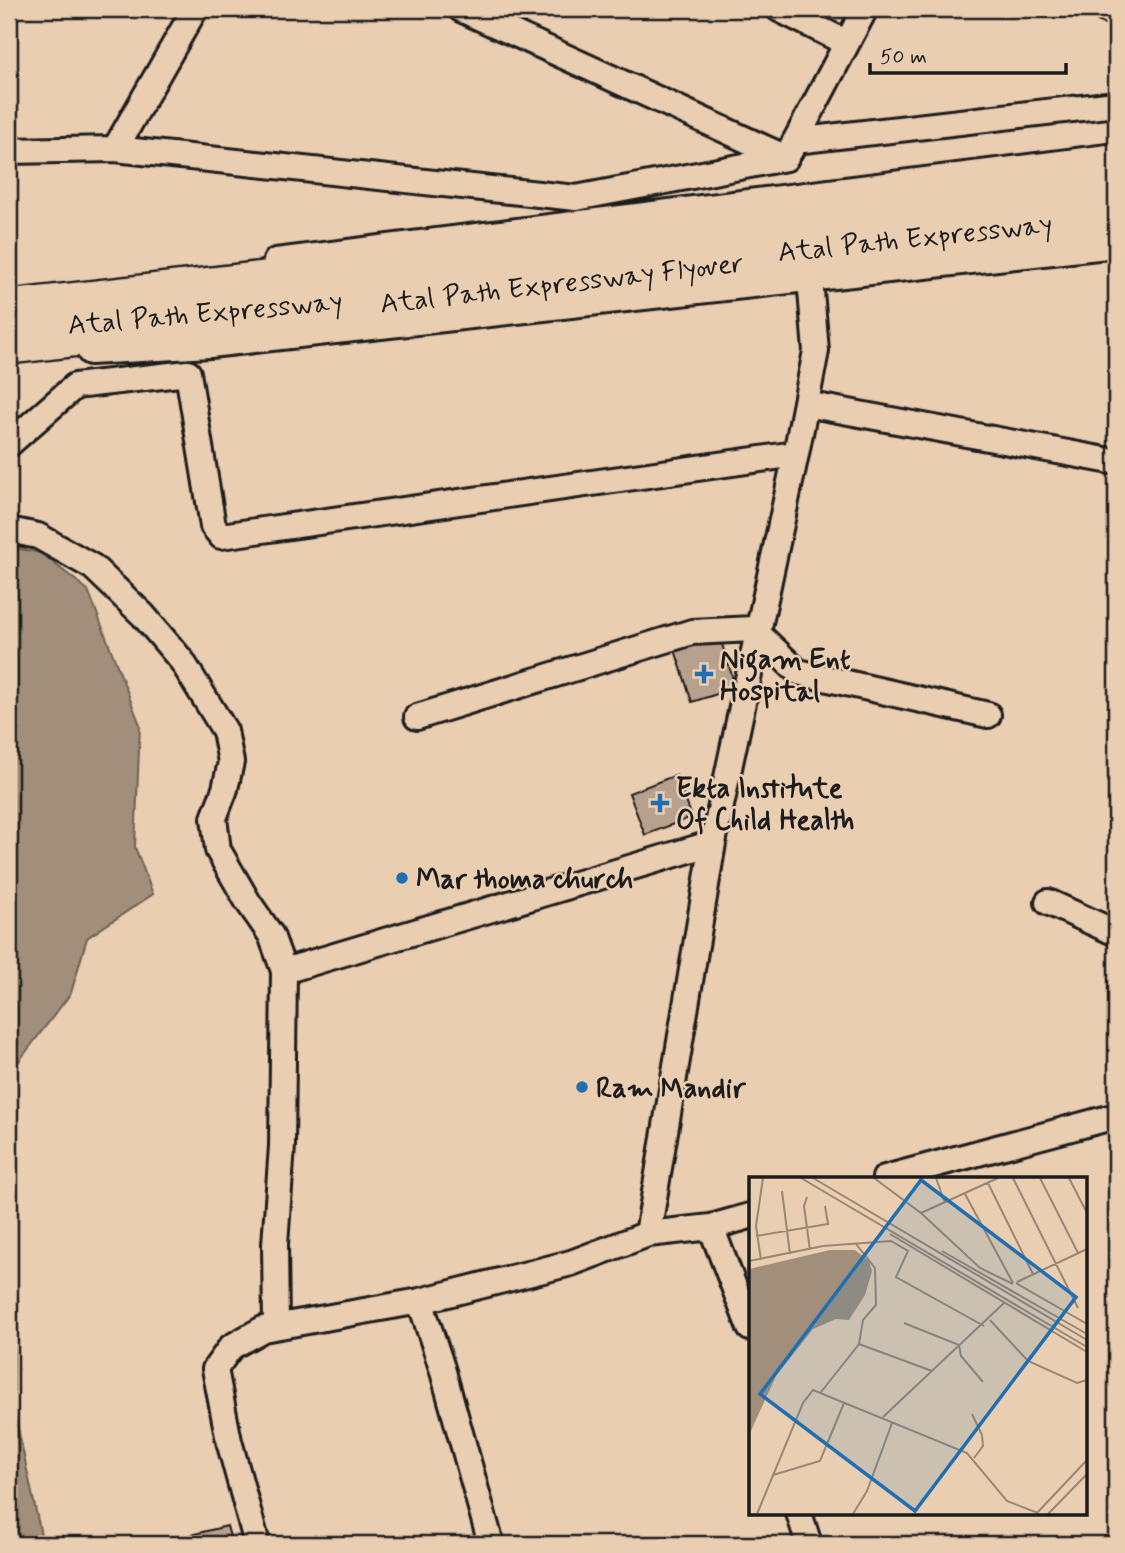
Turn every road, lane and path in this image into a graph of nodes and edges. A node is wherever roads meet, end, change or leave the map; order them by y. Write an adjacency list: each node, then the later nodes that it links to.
1 (461, 9): 10 (street)
2 (779, 9): 7 (street)
3 (865, 9): 7 (street)
4 (1105, 9): 6 (street)
5 (186, 12): 9 (street)
6 (1116, 15)
7 (848, 43): 10 (street)
8 (1116, 104): 10 (street)
9 (115, 149): 10 (street); 11 (street)
10 (791, 150)
11 (9, 151)
12 (1116, 156): 17 (street)
13 (1116, 184): 19 (highway, Atal Path Expressway Flyover)
14 (1116, 219): 19 (highway, Atal Path Expressway Flyover)
15 (1116, 245): 16 (street, Atal Path Expressway)
16 (810, 279): 21 (street, Atal Path Expressway); 22 (street)
17 (9, 299)
18 (9, 309): 19 (highway, Atal Path Expressway Flyover)
19 (58, 321): 20 (highway, Atal Path Expressway Flyover)
20 (9, 345)
21 (9, 356)
22 (806, 404): 24 (street); 25 (street)
23 (9, 444): 24 (street)
24 (796, 454): 27 (street)
25 (1116, 462)
26 (9, 530): 33 (street)
27 (758, 633): 28 (street); 29 (street); 30 (street)
28 (988, 715)
29 (417, 717)
30 (713, 843): 33 (street); 38 (street)
31 (1048, 902): 32 (street)
32 (1116, 933)
33 (284, 971): 41 (street)
34 (1116, 1116): 35 (street)
35 (889, 1177)
36 (749, 1217): 37 (street)
37 (711, 1227): 38 (street); 40 (street)
38 (648, 1234): 39 (street)
39 (420, 1301): 41 (street); 44 (street)
40 (749, 1323)
41 (276, 1326): 43 (street)
42 (799, 1514): 45 (street)
43 (257, 1544)
44 (491, 1544)
45 (808, 1544)

